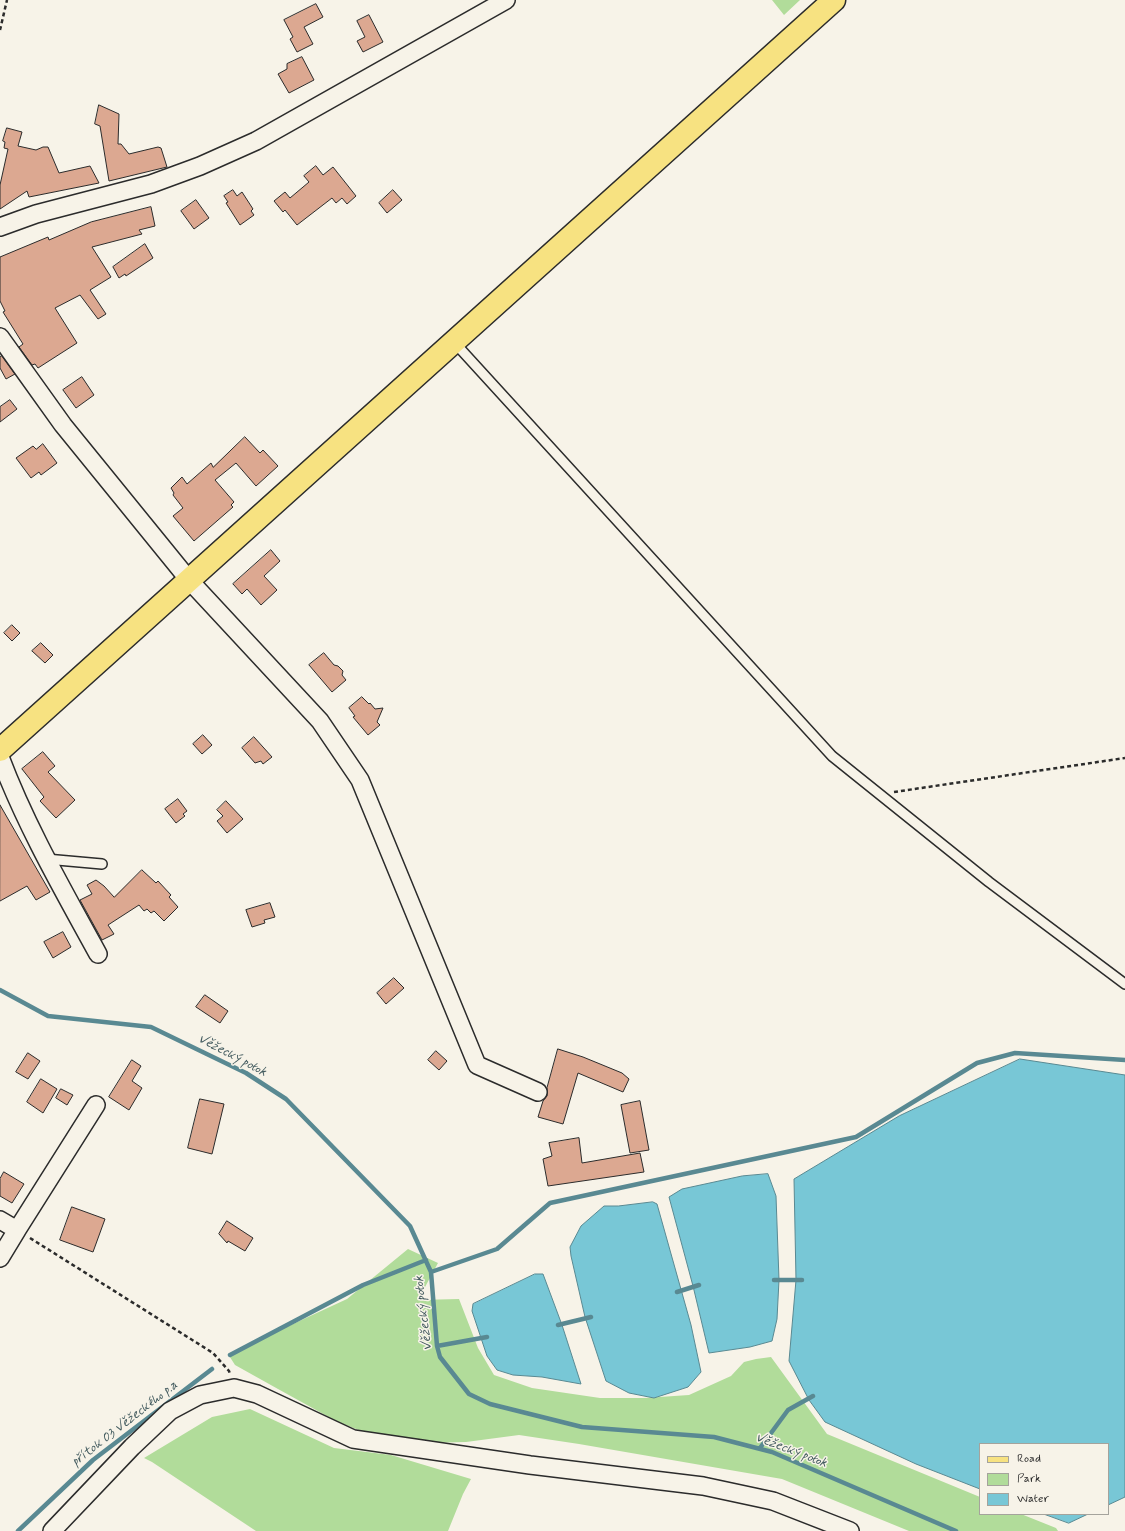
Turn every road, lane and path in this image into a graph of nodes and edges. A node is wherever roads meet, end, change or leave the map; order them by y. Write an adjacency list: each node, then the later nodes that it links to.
1 (7, 0): 4 (path)
2 (506, 0): 5 (street)
3 (834, 0): 7 (main road)
4 (0, 30)
5 (0, 227)
6 (0, 337): 8 (street)
7 (454, 342): 8 (main road); 12 (lane)
8 (189, 580): 9 (main road); 17 (street)
9 (0, 750)
10 (0, 757): 13 (street)
11 (1125, 758): 12 (path)
12 (878, 794): 16 (lane)
13 (46, 859): 14 (lane); 15 (street)
14 (102, 864)
15 (98, 954)
16 (1125, 984)
17 (538, 1092)
18 (96, 1105): 20 (street)
19 (0, 1220): 20 (street)
20 (17, 1230): 21 (street); 22 (path)
21 (0, 1258)
22 (234, 1388): 23 (street); 24 (street)
23 (52, 1531)
24 (850, 1531)

